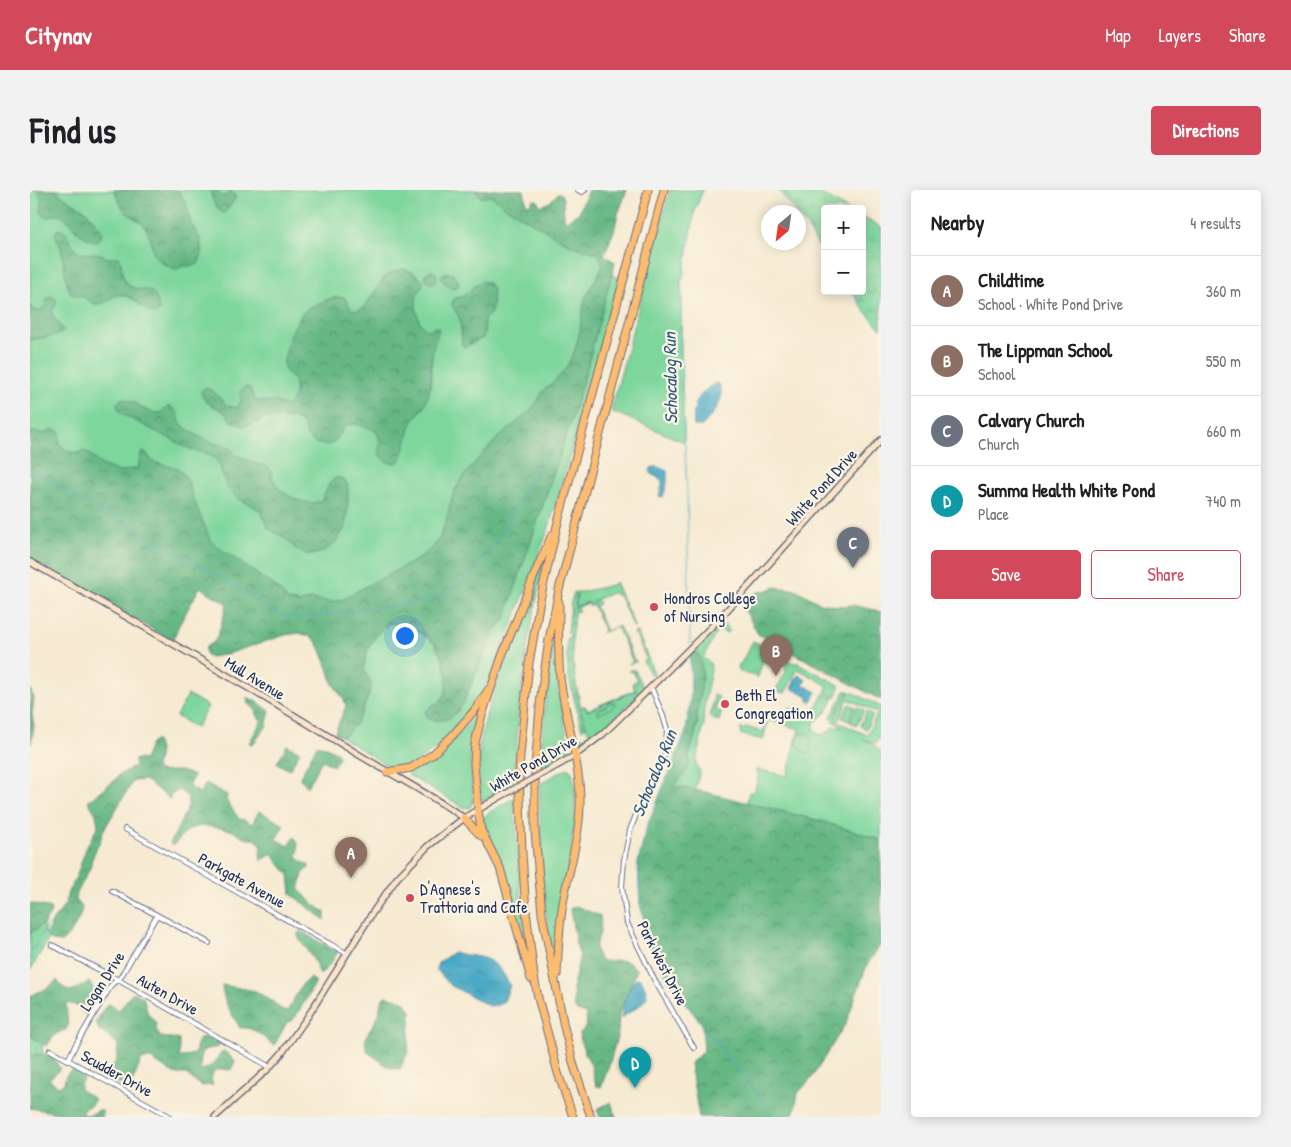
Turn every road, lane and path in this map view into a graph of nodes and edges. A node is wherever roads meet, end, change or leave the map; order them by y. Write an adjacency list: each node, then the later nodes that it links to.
1 (648, 190): 4 (highway)
2 (664, 190): 6 (highway)
3 (881, 440): 8 (street, White Pond Drive)
4 (557, 526): 7 (highway); 22 (highway)
5 (30, 562): 10 (street, Mull Avenue)
6 (559, 590): 9 (highway); 21 (highway)
7 (493, 682): 10 (highway); 11 (highway)
8 (651, 687): 9 (street, White Pond Drive); 23 (street, Park West Drive)
9 (574, 756): 11 (street, White Pond Drive, bridge); 21 (highway)
10 (387, 772): 12 (street, Mull Avenue)
11 (478, 810): 12 (street, White Pond Drive); 14 (highway)
12 (464, 818): 14 (highway); 19 (street, White Pond Drive)
13 (125, 829): 19 (street, Parkgate Avenue)
14 (487, 844): 22 (highway)
15 (112, 891): 16 (street)
16 (157, 915): 17 (street); 20 (street, Logan Drive)
17 (209, 943)
18 (52, 944): 20 (street, Auten Drive)
19 (346, 953): 26 (street, White Pond Drive)
20 (118, 980): 25 (street, Logan Drive); 26 (street, Auten Drive)
21 (556, 985): 30 (highway)
22 (538, 998): 29 (highway)
23 (694, 1048)
24 (50, 1050): 25 (street, Scudder Drive)
25 (68, 1060): 27 (street, Scudder Drive)
26 (270, 1067): 28 (street, White Pond Drive)
27 (171, 1117)
28 (215, 1117)
29 (573, 1117)
30 (591, 1117)

